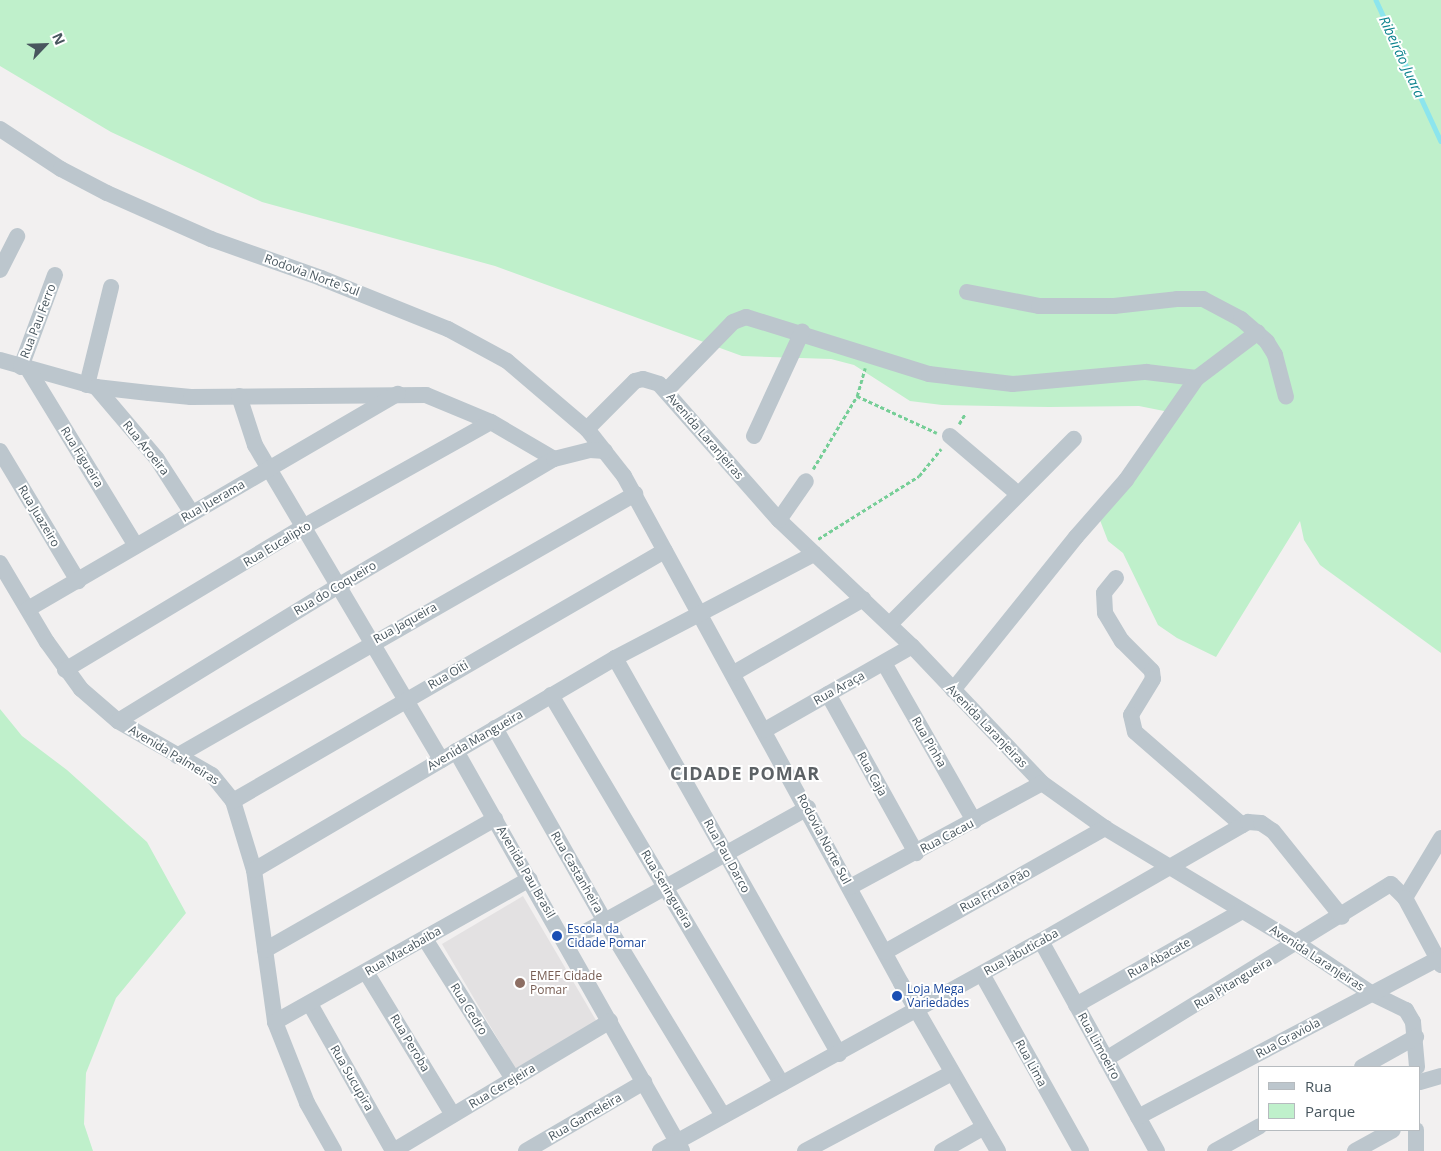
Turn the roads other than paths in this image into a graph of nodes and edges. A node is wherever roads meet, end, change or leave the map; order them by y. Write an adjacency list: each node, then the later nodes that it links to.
1 (0, 129): 18 (street, Rodovia Norte Sul)
2 (17, 236): 3 (street)
3 (0, 270)
4 (56, 275): 10 (street, Rua Pau Ferro)
5 (111, 287): 12 (street)
6 (967, 292): 8 (street)
7 (802, 332): 11 (street); 13 (street); 19 (street)
8 (1258, 332): 11 (street); 16 (street)
9 (0, 360): 10 (street)
10 (25, 368): 12 (street); 32 (street, Rua Figueira)
11 (1197, 378): 49 (street)
12 (91, 386): 15 (street); 29 (street, Rua Aroeira)
13 (666, 391): 18 (street, Avenida Laranjeiras); 30 (street, Avenida Laranjeiras)
14 (399, 393): 15 (street); 17 (street); 25 (street, Rua Juerama)
15 (239, 396): 25 (street)
16 (1286, 396)
17 (491, 422): 24 (street); 31 (street, Rua Eucalipto)
18 (587, 429): 23 (street, Rodovia Norte Sul)
19 (754, 436)
20 (950, 436): 27 (street)
21 (1074, 439): 27 (street)
22 (0, 451): 37 (street, Rua Juazeiro)
23 (605, 451): 24 (street); 28 (street, Rodovia Norte Sul)
24 (554, 459): 38 (street, Rua do Coqueiro)
25 (268, 469): 29 (street, Rua Juerama); 31 (street)
26 (806, 481): 30 (street)
27 (1017, 493): 42 (street)
28 (634, 494): 33 (street, Rodovia Norte Sul); 43 (street, Rua Jaqueira)
29 (192, 513): 32 (street, Rua Juerama)
30 (779, 520): 34 (street, Avenida Laranjeiras)
31 (304, 527): 38 (street); 47 (street, Rua Eucalipto)
32 (136, 546): 37 (street, Rua Juerama)
33 (665, 551): 41 (street, Rodovia Norte Sul); 52 (street, Rua Oiti)
34 (814, 554): 39 (street, Avenida Laranjeiras); 41 (street, Avenida Mangueira)
35 (0, 563): 40 (street, Avenida Palmeiras)
36 (1116, 578): 64 (street)
37 (78, 580): 40 (street, Rua Juerama)
38 (338, 586): 43 (street); 53 (street, Rua do Coqueiro)
39 (863, 599): 42 (street, Avenida Laranjeiras); 48 (street)
40 (28, 609): 47 (street, Avenida Palmeiras)
41 (698, 612): 45 (street, Avenida Mangueira); 48 (street, Rodovia Norte Sul)
42 (890, 624): 44 (street, Avenida Laranjeiras)
43 (373, 641): 52 (street); 57 (street, Rua Jaqueira)
44 (912, 646): 46 (street, Rua Araça); 49 (street, Avenida Laranjeiras)
45 (615, 658): 51 (street, Avenida Mangueira); 67 (street, Rua Pau Darco)
46 (884, 663): 50 (street, Rua Araça); 63 (street, Rua Pinha)
47 (65, 670): 53 (street, Avenida Palmeiras)
48 (734, 673): 55 (street, Rodovia Norte Sul)
49 (953, 690): 59 (street, Avenida Laranjeiras)
50 (828, 694): 55 (street, Rua Araça); 68 (street, Rua Caja)
51 (551, 695): 54 (street, Avenida Mangueira); 72 (street, Rua Seringueira)
52 (406, 698): 58 (street); 60 (street, Rua Oiti)
53 (118, 721): 57 (street, Avenida Palmeiras)
54 (495, 728): 56 (street, Avenida Mangueira); 77 (street, Rua Castanheira)
55 (765, 730): 61 (street, Rodovia Norte Sul)
56 (456, 751): 58 (street, Avenida Mangueira); 62 (street, Avenida Pau Brasil)
57 (177, 756): 60 (street, Avenida Palmeiras)
58 (441, 760): 70 (street, Avenida Mangueira)
59 (1042, 783): 63 (street, Rua Cacau); 65 (street, Avenida Laranjeiras)
60 (233, 801): 70 (street, Avenida Palmeiras)
61 (808, 808): 67 (street); 73 (street, Rodovia Norte Sul)
62 (495, 819): 71 (street, Avenida Pau Brasil); 82 (street)
63 (974, 821): 68 (street, Rua Cacau)
64 (1245, 824): 69 (street, Rua Jabuticaba); 76 (street)
65 (1105, 828): 69 (street, Avenida Laranjeiras); 83 (street, Rua Fruta Pão)
66 (1441, 838): 74 (street)
67 (724, 852): 72 (street); 94 (street, Rua Pau Darco)
68 (916, 853): 73 (street, Rua Cacau)
69 (1170, 868): 75 (street, Avenida Laranjeiras); 80 (street, Rua Jabuticaba)
70 (254, 870): 82 (street, Avenida Palmeiras)
71 (530, 878): 78 (street, Rua Macabaiba); 79 (street, Avenida Pau Brasil)
72 (665, 885): 77 (street); 103 (street, Rua Seringueira)
73 (850, 887): 83 (street, Rodovia Norte Sul)
74 (1405, 898): 76 (street, Rua Pitangueira); 84 (street)
75 (1242, 911): 81 (street, Avenida Laranjeiras); 89 (street, Rua Abacate)
76 (1342, 917): 81 (street, Rua Pitangueira)
77 (604, 920): 79 (street); 105 (street, Rua Castanheira)
78 (425, 939): 85 (street, Rua Macabaiba); 100 (street, Rua Cedro)
79 (567, 942): 91 (street, Avenida Pau Brasil)
80 (1041, 942): 86 (street, Rua Jabuticaba); 89 (street, Rua Limoeiro)
81 (1298, 944): 87 (street, Avenida Laranjeiras); 95 (street, Rua Pitangueira)
82 (265, 950): 92 (street, Avenida Palmeiras)
83 (885, 952): 90 (street, Rodovia Norte Sul)
84 (1439, 962): 87 (street, Rua Graviola)
85 (366, 972): 88 (street, Rua Macabaiba); 104 (street, Rua Peroba)
86 (982, 974): 90 (street, Rua Jabuticaba); 119 (street, Rua Lima)
87 (1371, 993): 93 (street, Avenida Laranjeiras); 106 (street, Rua Graviola)
88 (310, 1004): 92 (street, Rua Macabaiba); 113 (street, Rua Sucupira)
89 (1076, 1005): 95 (street, Rua Limoeiro)
90 (917, 1010): 94 (street, Rua Jabuticaba); 98 (street, Rodovia Norte Sul)
91 (610, 1021): 100 (street, Rua Cerejeira); 101 (street, Avenida Pau Brasil)
92 (275, 1022): 112 (street, Avenida Palmeiras)
93 (1416, 1037): 96 (street); 97 (street, Avenida Laranjeiras)
94 (839, 1054): 103 (street, Rua Jabuticaba)
95 (1106, 1059): 106 (street, Rua Limoeiro)
96 (1364, 1066)
97 (1417, 1066)
98 (952, 1073): 107 (street, Rodovia Norte Sul); 116 (street)
99 (1441, 1076): 102 (street)
100 (513, 1079): 104 (street, Rua Cerejeira)
101 (644, 1082): 111 (street, Avenida Pau Brasil); 114 (street, Rua Gameleira)
102 (1421, 1082)
103 (782, 1084): 105 (street, Rua Jabuticaba)
104 (453, 1115): 113 (street, Rua Cerejeira)
105 (723, 1116): 111 (street, Rua Jabuticaba)
106 (1138, 1117): 120 (street, Rua Limoeiro)
107 (984, 1127): 117 (street); 118 (street, Rodovia Norte Sul)
108 (1258, 1127): 121 (street)
109 (1391, 1131): 122 (street)
110 (1416, 1131): 123 (street)
111 (680, 1146): 115 (street, Rua Jabuticaba)
112 (334, 1151)
113 (393, 1151)
114 (526, 1151)
115 (660, 1151)
116 (806, 1151)
117 (942, 1151)
118 (998, 1151)
119 (1081, 1151)
120 (1157, 1151)
121 (1215, 1151)
122 (1355, 1151)
123 (1416, 1151)

